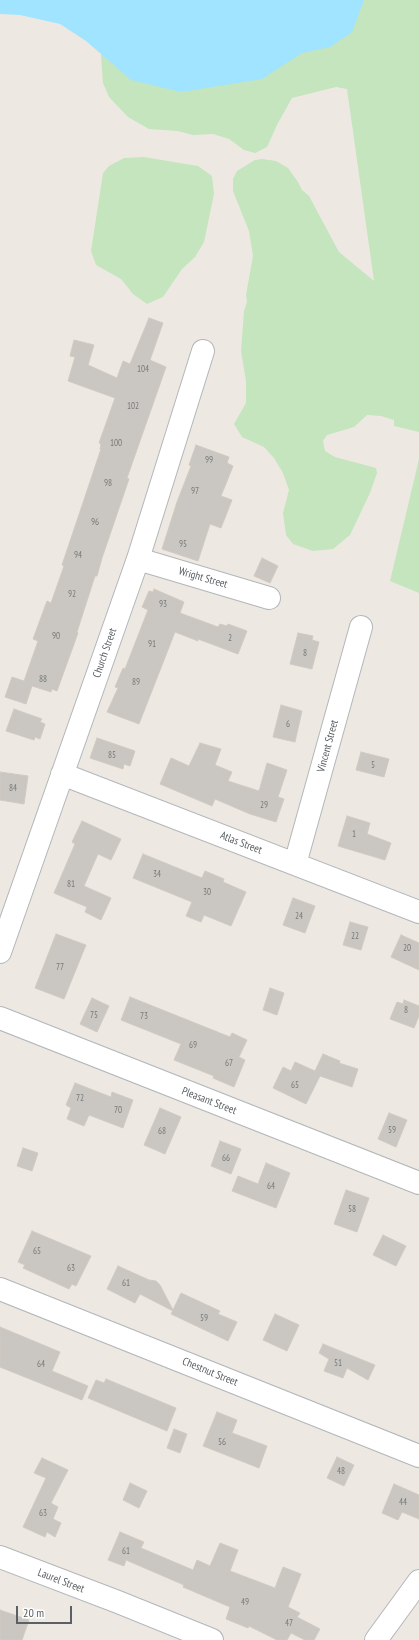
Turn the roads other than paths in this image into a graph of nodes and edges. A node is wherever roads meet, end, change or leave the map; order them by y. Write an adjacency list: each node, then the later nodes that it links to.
1 (203, 351): 2 (street, Church Street)
2 (138, 558): 3 (street, Wright Street); 5 (street, Church Street)
3 (269, 598)
4 (361, 627): 6 (street, Vincent Street)
5 (62, 774): 6 (street, Atlas Street); 8 (street, Church Street)
6 (295, 864): 7 (street, Atlas Street)
7 (419, 912)
8 (0, 952)
9 (0, 1018): 10 (street, Pleasant Street)
10 (419, 1183)
11 (0, 1289): 12 (street, Chestnut Street)
12 (419, 1456)
13 (0, 1557): 15 (street, Laurel Street)
14 (419, 1581): 16 (street)
15 (212, 1640)
16 (376, 1640)

